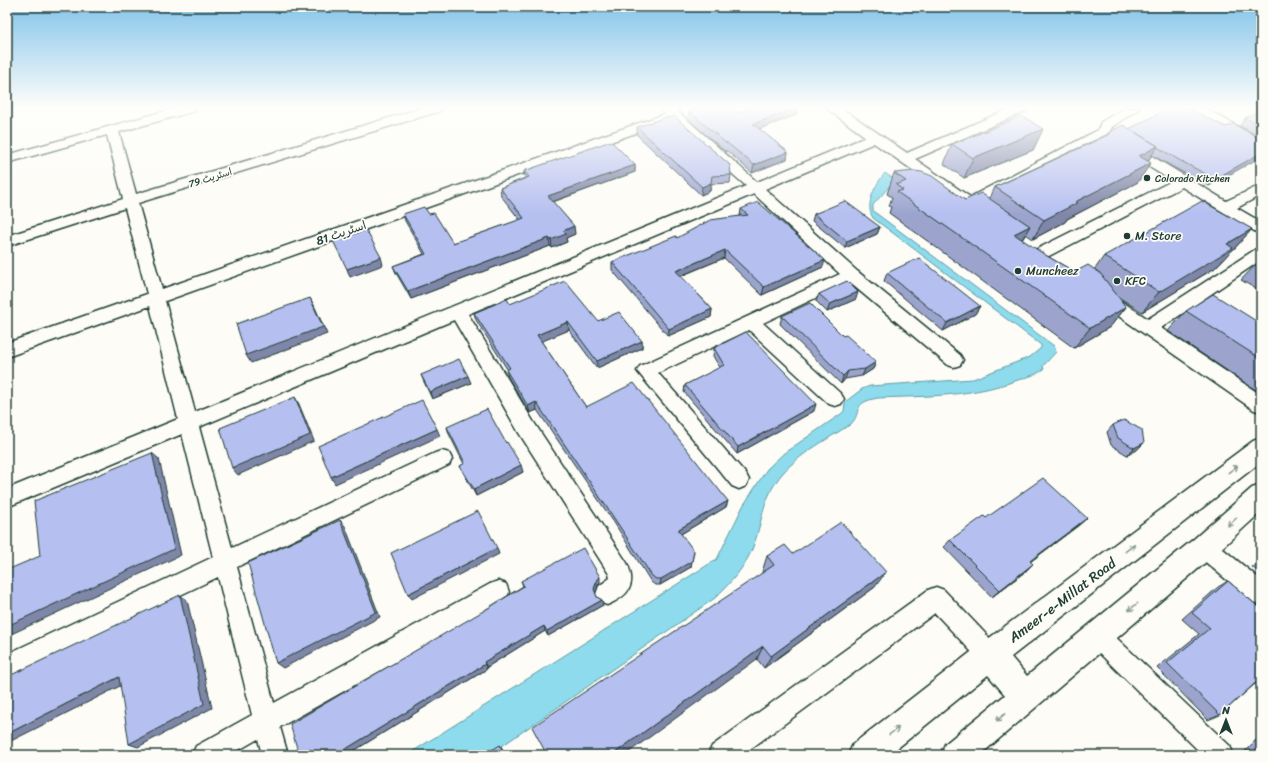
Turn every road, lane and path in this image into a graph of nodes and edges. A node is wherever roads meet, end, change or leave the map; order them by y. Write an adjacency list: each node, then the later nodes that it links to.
1 (61, 144): 11 (street)
2 (115, 144): 16 (street)
3 (319, 144): 16 (street, اسٹریٹ 79)
4 (583, 144): 26 (street, اسٹریٹ 81)
5 (706, 144): 14 (street)
6 (860, 144): 14 (street)
7 (882, 144): 12 (street)
8 (940, 144): 12 (street)
9 (1081, 144): 17 (street)
10 (1122, 144): 13 (street)
11 (7, 158)
12 (905, 159): 17 (street)
13 (1182, 181): 18 (street); 22 (street)
14 (755, 186): 24 (street); 27 (street)
15 (1261, 189): 18 (street)
16 (130, 201): 21 (street, اسٹریٹ 79); 26 (street)
17 (969, 203): 19 (street)
18 (1226, 207): 20 (street)
19 (993, 220)
20 (1261, 229)
21 (7, 241)
22 (1042, 253)
23 (1261, 253): 29 (street)
24 (851, 274): 28 (street); 31 (street)
25 (1091, 288): 29 (street)
26 (156, 299): 30 (street, اسٹریٹ 81); 34 (street)
27 (457, 310): 34 (street); 43 (street)
28 (751, 322): 32 (street); 37 (street)
29 (1148, 328): 33 (street)
30 (7, 350)
31 (954, 360)
32 (835, 399)
33 (1261, 405)
34 (188, 422): 39 (street); 41 (street)
35 (1261, 448): 46 (main road, Ameer-e-Millat Road, one-way to 35)
36 (442, 459): 41 (street)
37 (739, 480)
38 (1261, 496): 40 (main road, one-way to 40)
39 (7, 498)
40 (1204, 547): 44 (street); 45 (main road, one-way to 45)
41 (225, 563): 47 (street); 49 (street)
42 (498, 592): 49 (street)
43 (607, 594)
44 (1261, 594)
45 (1098, 636): 48 (main road); 55 (street)
46 (990, 655): 48 (main road); 52 (street); 53 (main road, Ameer-e-Millat Road, one-way to 46)
47 (7, 666)
48 (1026, 696): 54 (main road, one-way to 54)
49 (266, 720): 50 (street); 51 (street)
50 (205, 755)
51 (275, 755)
52 (721, 755)
53 (864, 755)
54 (956, 755)
55 (1222, 755)

